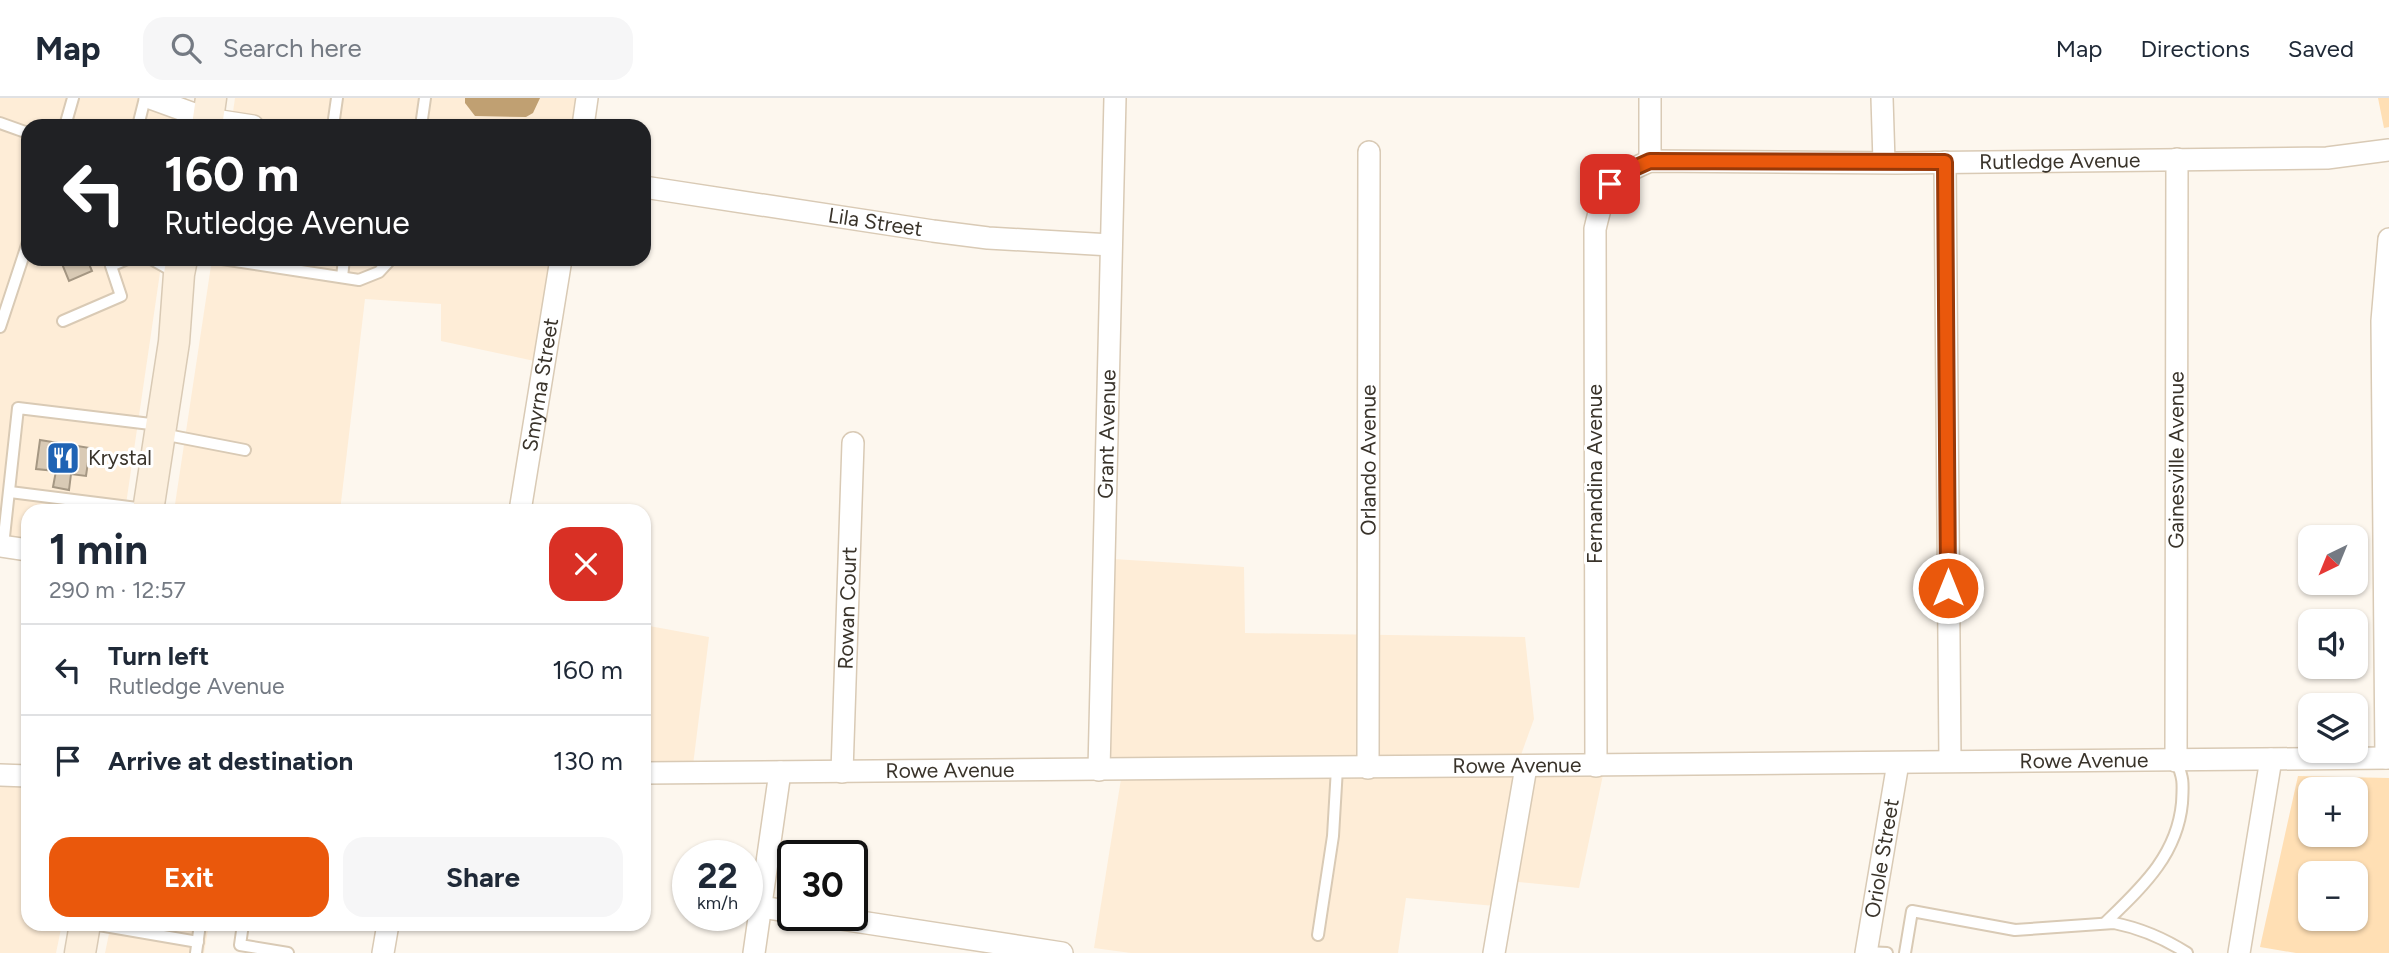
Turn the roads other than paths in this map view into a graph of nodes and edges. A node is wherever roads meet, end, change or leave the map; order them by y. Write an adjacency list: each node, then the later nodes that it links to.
1 (73, 98): 10 (lane)
2 (148, 98): 9 (street); 11 (lane)
3 (337, 98): 13 (lane)
4 (425, 98): 14 (lane)
5 (587, 98): 15 (street)
6 (1115, 98): 27 (street, Grant Avenue)
7 (1650, 98): 21 (street)
8 (1882, 98): 22 (street)
9 (209, 114): 12 (street)
10 (67, 119)
11 (140, 119)
12 (227, 119)
13 (334, 119)
14 (422, 119)
15 (584, 119)
16 (0, 123): 17 (lane)
17 (21, 130)
18 (2389, 150): 20 (street, Rutledge Avenue)
19 (1369, 152): 55 (street, Orlando Avenue)
20 (2176, 159): 23 (street, Rutledge Avenue); 50 (street, Gainesville Avenue)
21 (1650, 161): 22 (street, Rutledge Avenue); 24 (street, Rutledge Avenue)
22 (1884, 162): 23 (street, Rutledge Avenue)
23 (1945, 162): 49 (street)
24 (1610, 184): 52 (street, Fernandina Avenue)
25 (651, 188): 27 (street, Lila Street)
26 (2389, 239): 47 (street)
27 (1111, 245): 56 (street, Grant Avenue)
28 (21, 263): 37 (lane)
29 (111, 266): 36 (lane)
30 (269, 266): 35 (lane)
31 (343, 266): 35 (lane)
32 (385, 266): 35 (lane)
33 (560, 266): 44 (street, Smyrna Street)
34 (181, 267): 38 (main road)
35 (342, 277)
36 (63, 321)
37 (0, 327)
38 (160, 430): 40 (lane); 41 (lane); 43 (main road)
39 (853, 443): 58 (street, Rowan Court)
40 (245, 450)
41 (10, 492): 42 (lane); 45 (lane)
42 (102, 504)
43 (149, 504)
44 (521, 504)
45 (1, 546): 46 (street)
46 (21, 549)
47 (2388, 758): 48 (street, Rowe Avenue)
48 (2271, 759): 50 (street, Rowe Avenue); 81 (street)
49 (1950, 761): 50 (street, Rowe Avenue); 51 (street, Rowe Avenue)
50 (2176, 761): 64 (lane)
51 (1898, 763): 52 (street, Rowe Avenue); 78 (street, Oriole Street)
52 (1596, 766): 53 (street, Rowe Avenue)
53 (1526, 767): 55 (street, Rowe Avenue); 77 (street)
54 (1336, 768): 55 (street, Rowe Avenue); 56 (street, Rowe Avenue); 70 (lane)
55 (1368, 768)
56 (1099, 770): 58 (street, Rowe Avenue)
57 (780, 772): 58 (street, Rowe Avenue); 59 (street, Rowe Avenue); 62 (street)
58 (842, 772)
59 (651, 773)
60 (0, 775): 61 (street)
61 (21, 776)
62 (763, 900)
63 (868, 923): 76 (street)
64 (2105, 923): 79 (lane); 80 (lane)
65 (84, 931): 72 (main road)
66 (125, 931): 71 (lane)
67 (242, 931): 73 (lane)
68 (387, 931): 74 (street)
69 (758, 931): 75 (street)
70 (1318, 935)
71 (197, 947)
72 (80, 953)
73 (283, 953)
74 (383, 953)
75 (754, 953)
76 (1062, 953)
77 (1494, 953)
78 (1873, 953)
79 (1905, 953)
80 (2187, 953)
81 (2239, 953)

